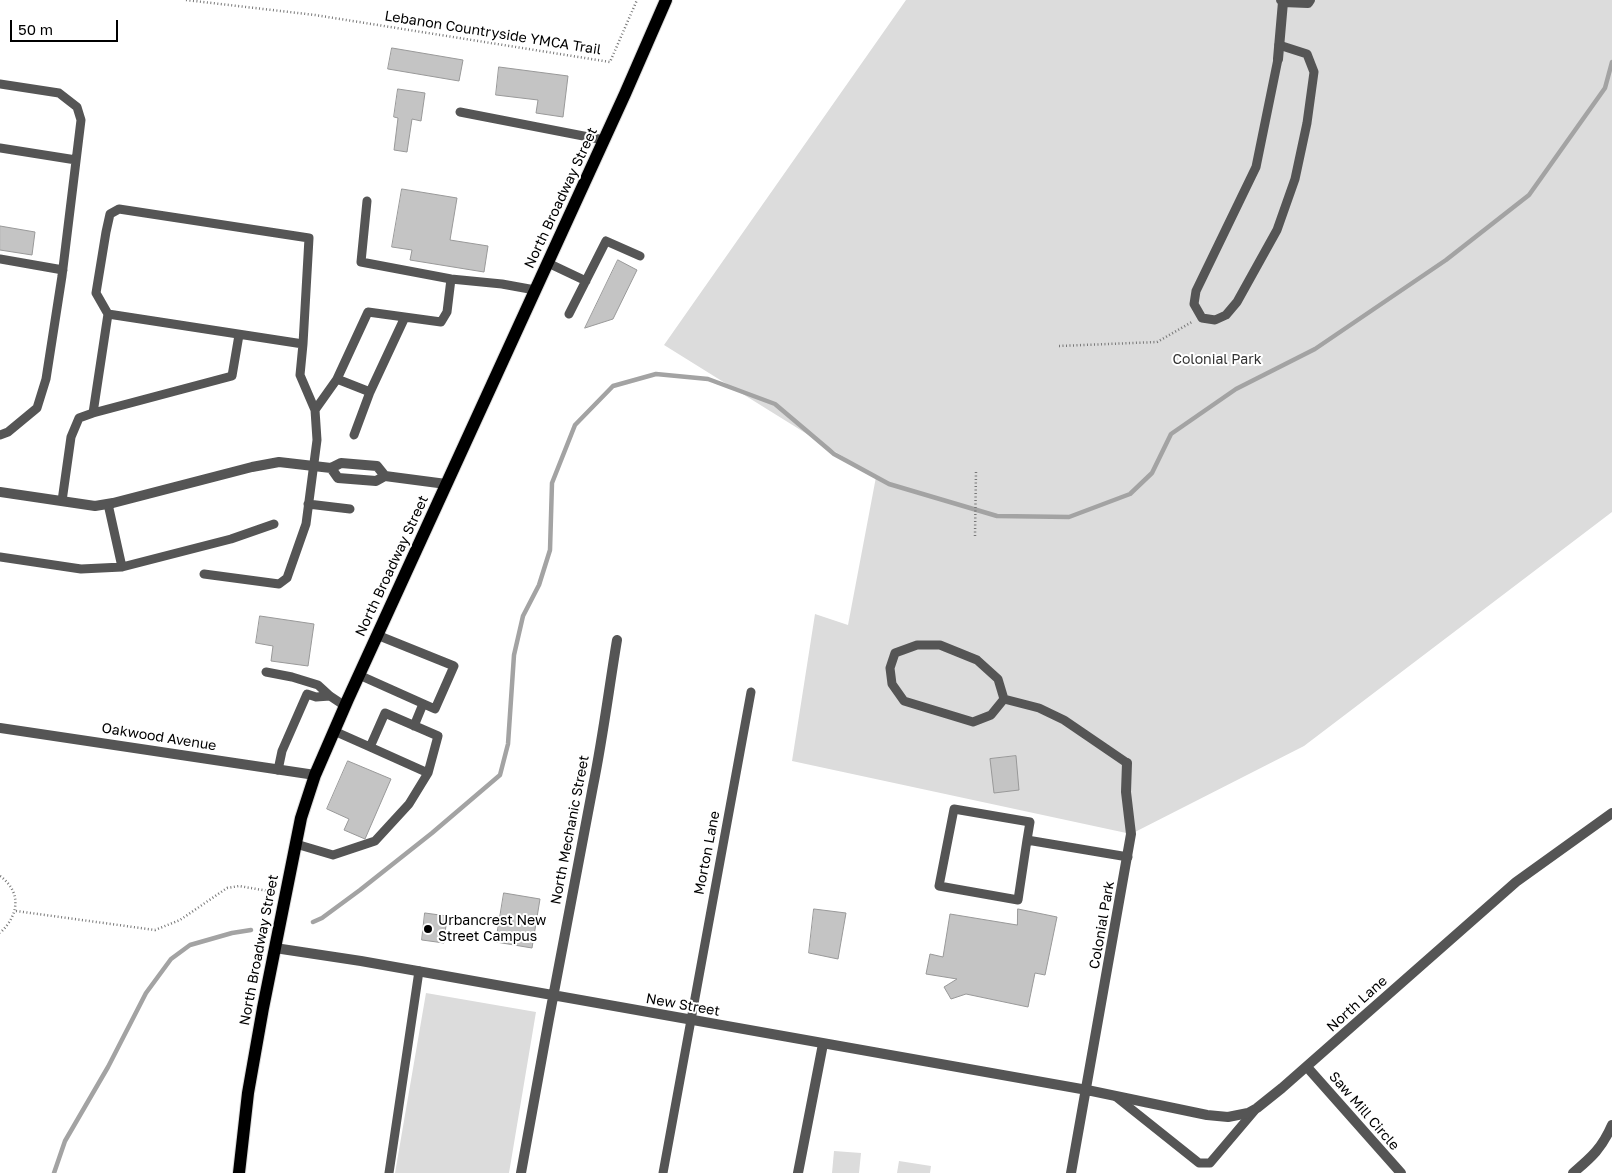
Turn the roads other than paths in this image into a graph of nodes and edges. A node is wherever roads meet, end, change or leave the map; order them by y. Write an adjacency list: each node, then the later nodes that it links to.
1 (666, 0): 8 (main road, North Broadway Street)
2 (1310, 0): 3 (street)
3 (1282, 1): 4 (street)
4 (1279, 45): 5 (street); 5 (lane)
5 (1278, 58)
6 (0, 84): 10 (lane)
7 (460, 112): 8 (lane)
8 (604, 140): 14 (main road, North Broadway Street)
9 (0, 148): 10 (lane)
10 (76, 160): 15 (lane)
11 (367, 201): 16 (lane)
12 (640, 256): 17 (lane)
13 (0, 260): 15 (lane)
14 (548, 262): 17 (lane); 18 (main road, North Broadway Street)
15 (63, 270): 28 (lane)
16 (452, 279): 18 (lane); 21 (lane)
17 (586, 281): 20 (lane)
18 (535, 290): 33 (main road, North Broadway Street)
19 (108, 314): 22 (lane); 23 (lane); 27 (lane)
20 (569, 314)
21 (405, 317): 24 (lane); 25 (lane)
22 (240, 335): 23 (lane); 27 (lane)
23 (303, 344): 26 (lane)
24 (337, 379): 25 (lane); 26 (lane)
25 (370, 392): 29 (lane)
26 (315, 410): 30 (lane)
27 (93, 413): 35 (lane)
28 (0, 435)
29 (354, 436)
30 (314, 466): 31 (street); 36 (street); 37 (lane)
31 (331, 468): 32 (street); 32 (street)
32 (385, 476): 33 (street)
33 (446, 484): 43 (main road, North Broadway Street)
34 (0, 492): 35 (street)
35 (62, 501): 36 (street)
36 (108, 504): 41 (lane)
37 (308, 504): 38 (lane); 42 (lane)
38 (350, 509)
39 (274, 524): 41 (lane)
40 (0, 557): 41 (lane)
41 (122, 567)
42 (204, 574)
43 (377, 635): 46 (main road, North Broadway Street); 50 (lane)
44 (617, 640): 66 (street, North Mechanic Street)
45 (266, 672): 48 (lane)
46 (359, 675): 50 (lane); 51 (main road, North Broadway Street)
47 (751, 692): 67 (lane, Morton Lane)
48 (330, 696): 51 (lane); 57 (lane)
49 (1004, 698): 49 (lane); 56 (lane)
50 (423, 704): 52 (lane)
51 (345, 706): 54 (main road, North Broadway Street)
52 (414, 726): 55 (lane); 58 (lane)
53 (0, 728): 57 (street, Oakwood Avenue)
54 (334, 731): 55 (lane); 59 (main road, North Broadway Street)
55 (370, 747): 58 (lane)
56 (1127, 763): 63 (street, Colonial Park)
57 (278, 770): 59 (street, Oakwood Avenue)
58 (428, 773): 62 (lane)
59 (314, 775): 62 (main road, North Broadway Street)
60 (1612, 812): 69 (street, North Lane)
61 (1027, 840): 61 (lane); 63 (lane)
62 (296, 844): 64 (main road, North Broadway Street)
63 (1128, 857): 70 (street, Colonial Park)
64 (275, 948): 65 (street, New Street); 74 (main road, North Broadway Street)
65 (419, 972): 66 (street, New Street); 75 (lane)
66 (553, 995): 67 (street, New Street); 76 (street, North Mechanic Street)
67 (690, 1020): 68 (street, New Street); 77 (lane, Morton Lane)
68 (823, 1044): 70 (street, New Street); 78 (street)
69 (1307, 1067): 72 (street, North Lane); 80 (street, Saw Mill Circle)
70 (1087, 1090): 71 (street, North Lane); 79 (street, Colonial Park)
71 (1115, 1096): 72 (street, North Lane); 72 (lane)
72 (1257, 1108)
73 (1612, 1125): 81 (street)
74 (238, 1173)
75 (389, 1173)
76 (521, 1173)
77 (662, 1173)
78 (798, 1173)
79 (1071, 1173)
80 (1401, 1173)
81 (1573, 1173)

